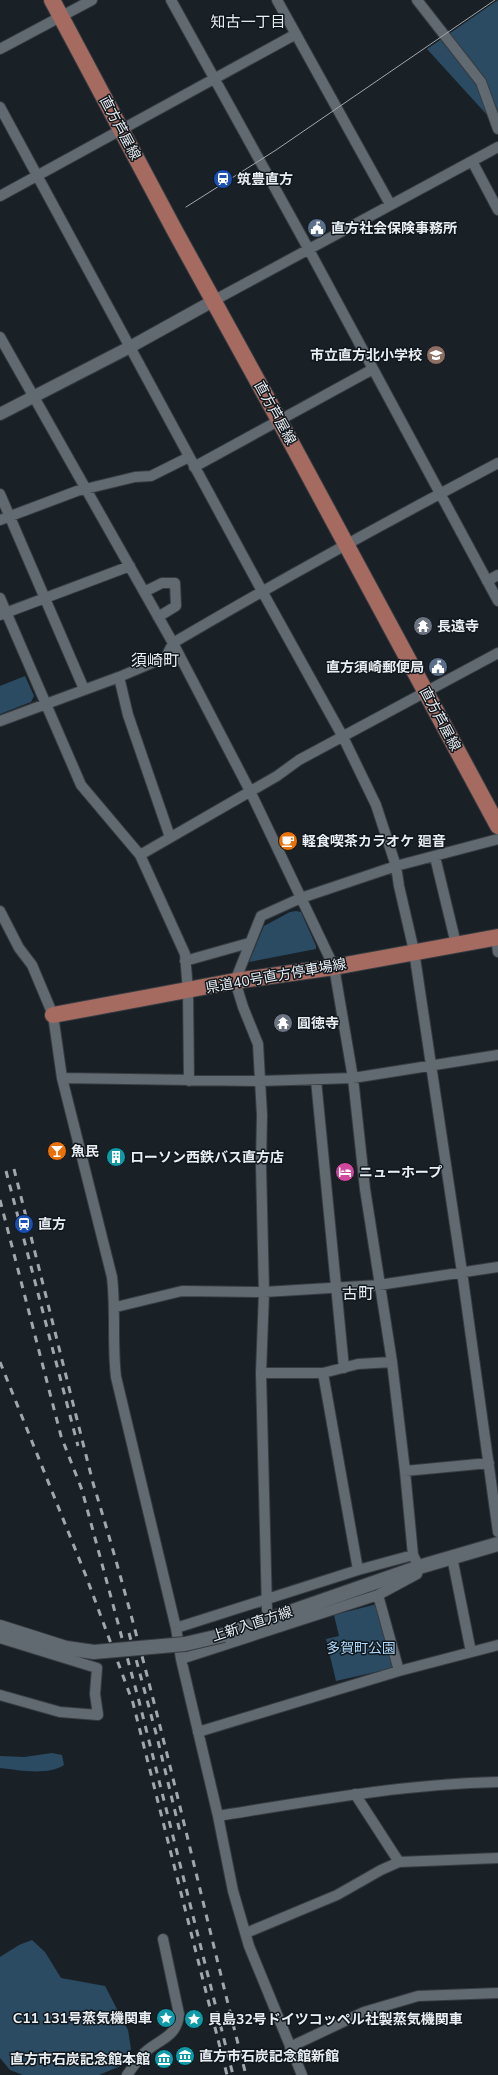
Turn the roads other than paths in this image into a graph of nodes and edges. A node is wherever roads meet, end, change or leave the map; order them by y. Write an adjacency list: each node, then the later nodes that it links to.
1 (52, 0): 6 (main road, 直方芦屋線)
2 (92, 0): 6 (street)
3 (171, 0): 9 (street)
4 (277, 0): 7 (street)
5 (417, 0): 11 (street)
6 (61, 16): 8 (street); 12 (main road, 直方芦屋線)
7 (296, 34): 9 (street); 17 (street)
8 (0, 49)
9 (215, 78): 12 (street); 19 (street)
10 (0, 107): 15 (street)
11 (498, 128)
12 (121, 130): 15 (street); 20 (main road, 直方芦屋線)
13 (498, 147): 14 (street)
14 (472, 161): 17 (street); 18 (street)
15 (37, 176): 16 (street); 22 (street)
16 (0, 196)
17 (390, 204): 19 (street)
18 (498, 210)
19 (308, 248): 20 (street); 23 (street)
20 (213, 301): 22 (street); 26 (main road, 直方芦屋線)
21 (0, 337): 24 (street)
22 (130, 347): 24 (street); 27 (street)
23 (373, 369): 26 (street); 31 (street)
24 (35, 397): 25 (street); 30 (street)
25 (0, 414)
26 (279, 420): 29 (street); 34 (main road, 直方芦屋線)
27 (189, 458): 29 (street); 30 (street)
28 (498, 463): 31 (street)
29 (194, 467): 38 (street)
30 (86, 488): 33 (street); 35 (street)
31 (441, 493): 34 (street); 37 (street)
32 (0, 494): 33 (street)
33 (5, 518): 40 (street)
34 (346, 543): 38 (street); 49 (main road, 直方芦屋線)
35 (130, 566): 39 (street); 40 (street)
36 (498, 575): 37 (street)
37 (487, 581): 42 (street)
38 (262, 591): 45 (street); 52 (street)
39 (144, 592): 44 (street); 44 (street)
40 (46, 597): 43 (street); 48 (street)
41 (0, 598): 43 (street)
42 (498, 601)
43 (3, 614): 50 (street)
44 (158, 617): 45 (street)
45 (173, 644): 47 (street); 53 (street)
46 (498, 653): 49 (street)
47 (119, 677): 48 (street); 55 (street)
48 (84, 689): 50 (street)
49 (425, 691): 52 (street); 54 (main road, 直方芦屋線)
50 (45, 703): 51 (street); 57 (street)
51 (0, 721)
52 (343, 737): 53 (street); 59 (street)
53 (250, 791): 55 (street); 60 (street)
54 (498, 826)
55 (170, 837): 57 (street)
56 (498, 839): 58 (street)
57 (140, 855): 66 (street)
58 (435, 857): 59 (street); 64 (street)
59 (396, 866): 60 (street); 65 (street)
60 (301, 898): 63 (street); 67 (street)
61 (0, 911): 70 (street)
62 (497, 942): 64 (main road, 県道40号直方停車場線)
63 (249, 943): 66 (street); 68 (street)
64 (456, 944): 65 (main road, 県道40号直方停車場線)
65 (414, 951): 67 (main road, 県道40号直方停車場線); 72 (street)
66 (185, 961): 69 (street)
67 (334, 967): 68 (main road, 県道40号直方停車場線); 74 (street)
68 (235, 981): 69 (main road, 県道40号直方停車場線); 77 (street)
69 (188, 991): 70 (main road, 県道40号直方停車場線); 76 (street)
70 (53, 1015): 73 (street)
71 (498, 1055): 72 (street)
72 (431, 1064): 74 (street); 79 (street)
73 (62, 1078): 76 (street); 83 (street)
74 (353, 1078): 75 (street); 80 (street)
75 (316, 1080): 77 (street); 81 (street)
76 (189, 1081): 77 (street)
77 (260, 1081): 82 (street)
78 (498, 1267): 79 (street)
79 (462, 1272): 80 (street); 88 (street)
80 (378, 1285): 81 (street); 84 (street)
81 (337, 1287): 82 (street); 85 (street)
82 (264, 1292): 83 (street); 86 (street)
83 (116, 1307): 98 (street)
84 (392, 1362): 85 (street); 89 (street)
85 (344, 1368): 87 (street)
86 (261, 1373): 87 (street); 96 (street)
87 (323, 1373): 94 (street)
88 (488, 1463): 89 (street); 90 (street)
89 (405, 1471): 93 (street)
90 (498, 1532)
91 (498, 1544): 92 (main road, 上新入直方線)
92 (452, 1557): 93 (main road, 上新入直方線); 101 (street)
93 (416, 1561): 94 (street); 95 (street); 97 (main road, 上新入直方線, bridge)
94 (358, 1570): 96 (street)
95 (378, 1595): 102 (street); 103 (street)
96 (266, 1606): 98 (street)
97 (0, 1627)
98 (176, 1628): 102 (street)
99 (0, 1638): 104 (street)
100 (498, 1644): 101 (street)
101 (471, 1652): 103 (street)
102 (181, 1659): 105 (street)
103 (399, 1672): 105 (street)
104 (0, 1695)
105 (198, 1732): 108 (street)
106 (498, 1782): 107 (street)
107 (355, 1794): 108 (street); 110 (street)
108 (218, 1816): 111 (street)
109 (498, 1858): 110 (street)
110 (399, 1862): 111 (street)
111 (246, 1932): 114 (street)
112 (163, 1939): 115 (street)
113 (498, 1993): 114 (street)
114 (290, 2047): 116 (street)
115 (127, 2075)
116 (302, 2075)

